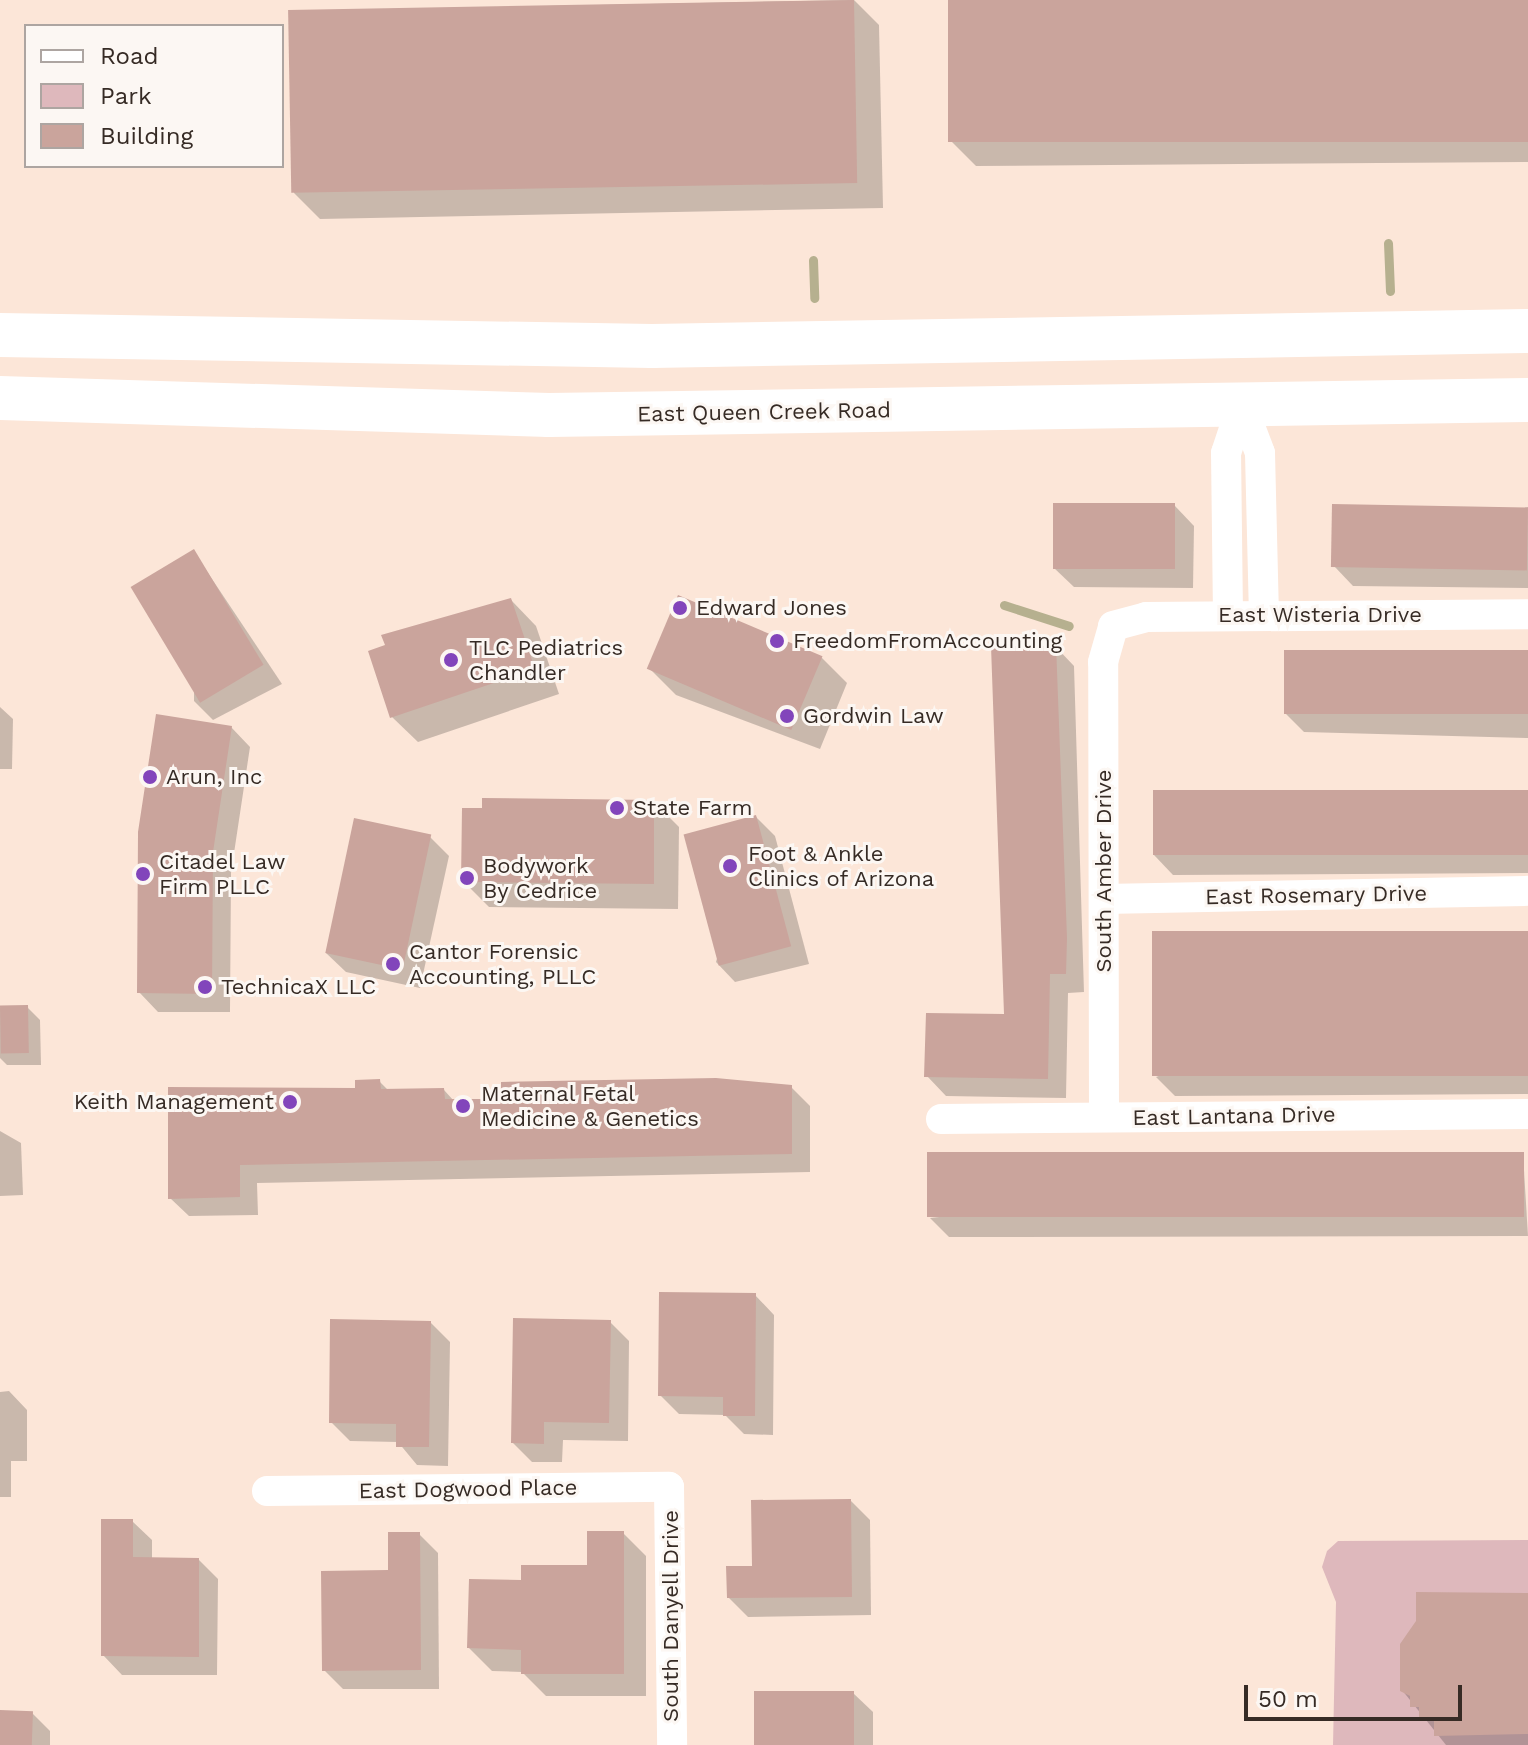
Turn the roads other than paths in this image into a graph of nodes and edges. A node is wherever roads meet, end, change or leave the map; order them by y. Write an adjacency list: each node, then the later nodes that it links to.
1 (1528, 331): 3 (main road)
2 (0, 335): 3 (main road)
3 (902, 343): 7 (main road)
4 (0, 398): 7 (main road, East Queen Creek Road)
5 (1528, 400): 6 (main road, East Queen Creek Road)
6 (1242, 405): 7 (main road, East Queen Creek Road); 8 (street); 9 (street)
7 (902, 409)
8 (1262, 532): 9 (street); 10 (street)
9 (1227, 533): 12 (street)
10 (1264, 614): 11 (street, East Wisteria Drive); 12 (street, East Wisteria Drive)
11 (1528, 614)
12 (1228, 615): 13 (street, East Wisteria Drive)
13 (1113, 626): 15 (street, South Amber Drive)
14 (1528, 891): 15 (street, East Rosemary Drive)
15 (1104, 899): 17 (street, South Amber Drive)
16 (1528, 1114): 17 (street, East Lantana Drive)
17 (1104, 1117): 18 (street, East Lantana Drive)
18 (941, 1119)
19 (669, 1487): 20 (street, East Dogwood Place); 21 (street, South Danyell Drive)
20 (267, 1491)
21 (672, 1745)

